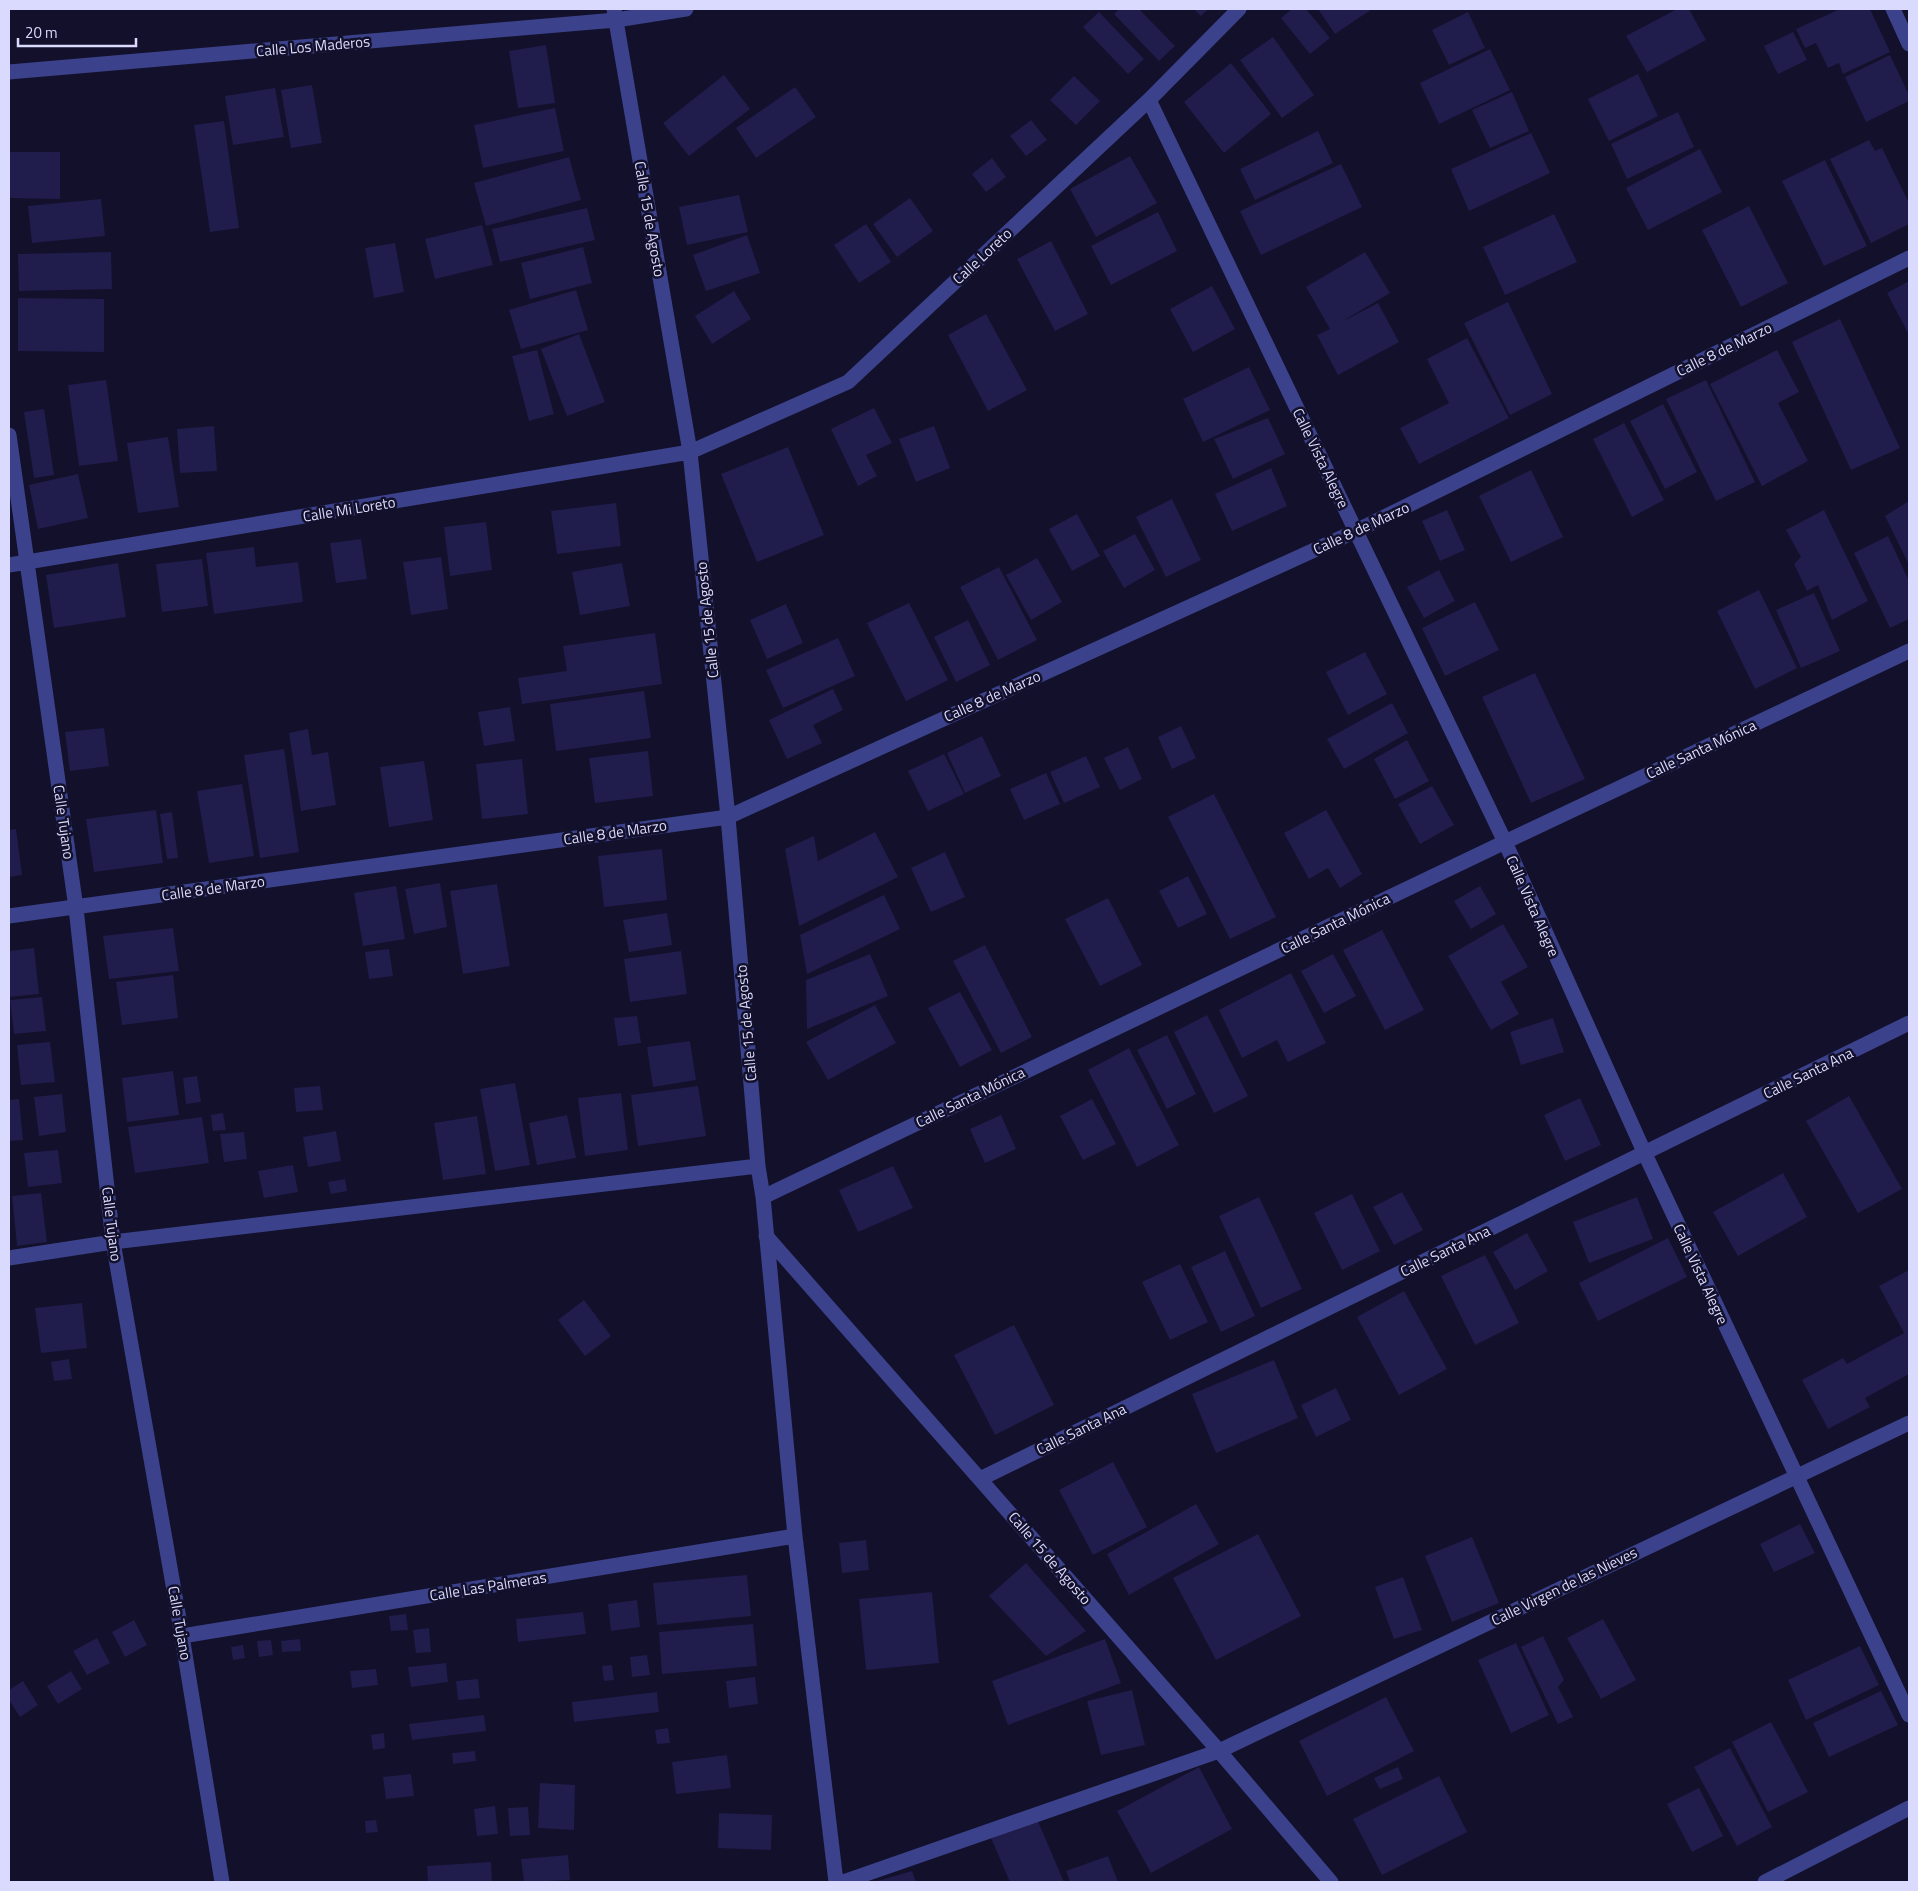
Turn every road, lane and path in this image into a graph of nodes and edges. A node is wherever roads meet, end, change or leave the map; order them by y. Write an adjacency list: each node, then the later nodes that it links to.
1 (686, 9): 4 (street, Calle Los Maderos)
2 (1239, 9): 7 (street, Calle Loreto)
3 (1893, 9): 5 (street)
4 (615, 14): 6 (street, Calle Los Maderos); 10 (street, Calle 15 de Agosto)
5 (1909, 44)
6 (9, 72)
7 (1149, 100): 10 (street, Calle Loreto); 11 (street, Calle Vista Alegre)
8 (1909, 258): 11 (street, Calle 8 de Marzo)
9 (9, 435): 12 (street, Calle Tujano)
10 (690, 452): 12 (street, Calle Mi Loreto); 15 (street, Calle 15 de Agosto)
11 (1356, 531): 15 (street, Calle 8 de Marzo); 16 (street, Calle Vista Alegre)
12 (26, 562): 13 (street, Calle Mi Loreto); 17 (street, Calle Tujano)
13 (9, 565)
14 (1909, 651): 16 (street, Calle Santa Mónica)
15 (728, 817): 17 (street, Calle 8 de Marzo); 21 (street, Calle 15 de Agosto)
16 (1505, 842): 20 (street, Calle Vista Alegre); 22 (street, Calle Santa Mónica)
17 (76, 908): 18 (street, Calle 8 de Marzo); 24 (street, Calle Tujano)
18 (9, 916)
19 (1909, 1023): 20 (street, Calle Santa Ana)
20 (1644, 1154): 27 (street, Calle Vista Alegre); 28 (street, Calle Santa Ana)
21 (758, 1166): 22 (street, Calle 15 de Agosto); 24 (street)
22 (763, 1196): 23 (street, Calle 15 de Agosto)
23 (766, 1236): 28 (street, Calle 15 de Agosto); 29 (street, Calle 15 de Agosto)
24 (113, 1242): 25 (street); 30 (street, Calle Tujano)
25 (9, 1258)
26 (1909, 1423): 27 (street, Calle Virgen de las Nieves)
27 (1796, 1476): 31 (street, Calle Vista Alegre); 32 (street, Calle Virgen de las Nieves)
28 (980, 1478): 32 (street, Calle 15 de Agosto)
29 (795, 1536): 30 (street, Calle Las Palmeras); 35 (street, Calle 15 de Agosto)
30 (182, 1636): 34 (street, Calle Tujano)
31 (1909, 1715)
32 (1219, 1751): 36 (street, Calle Virgen de las Nieves); 37 (street, Calle 15 de Agosto)
33 (1909, 1808): 38 (street)
34 (222, 1882)
35 (836, 1882)
36 (843, 1882)
37 (1331, 1882)
38 (1765, 1882)

